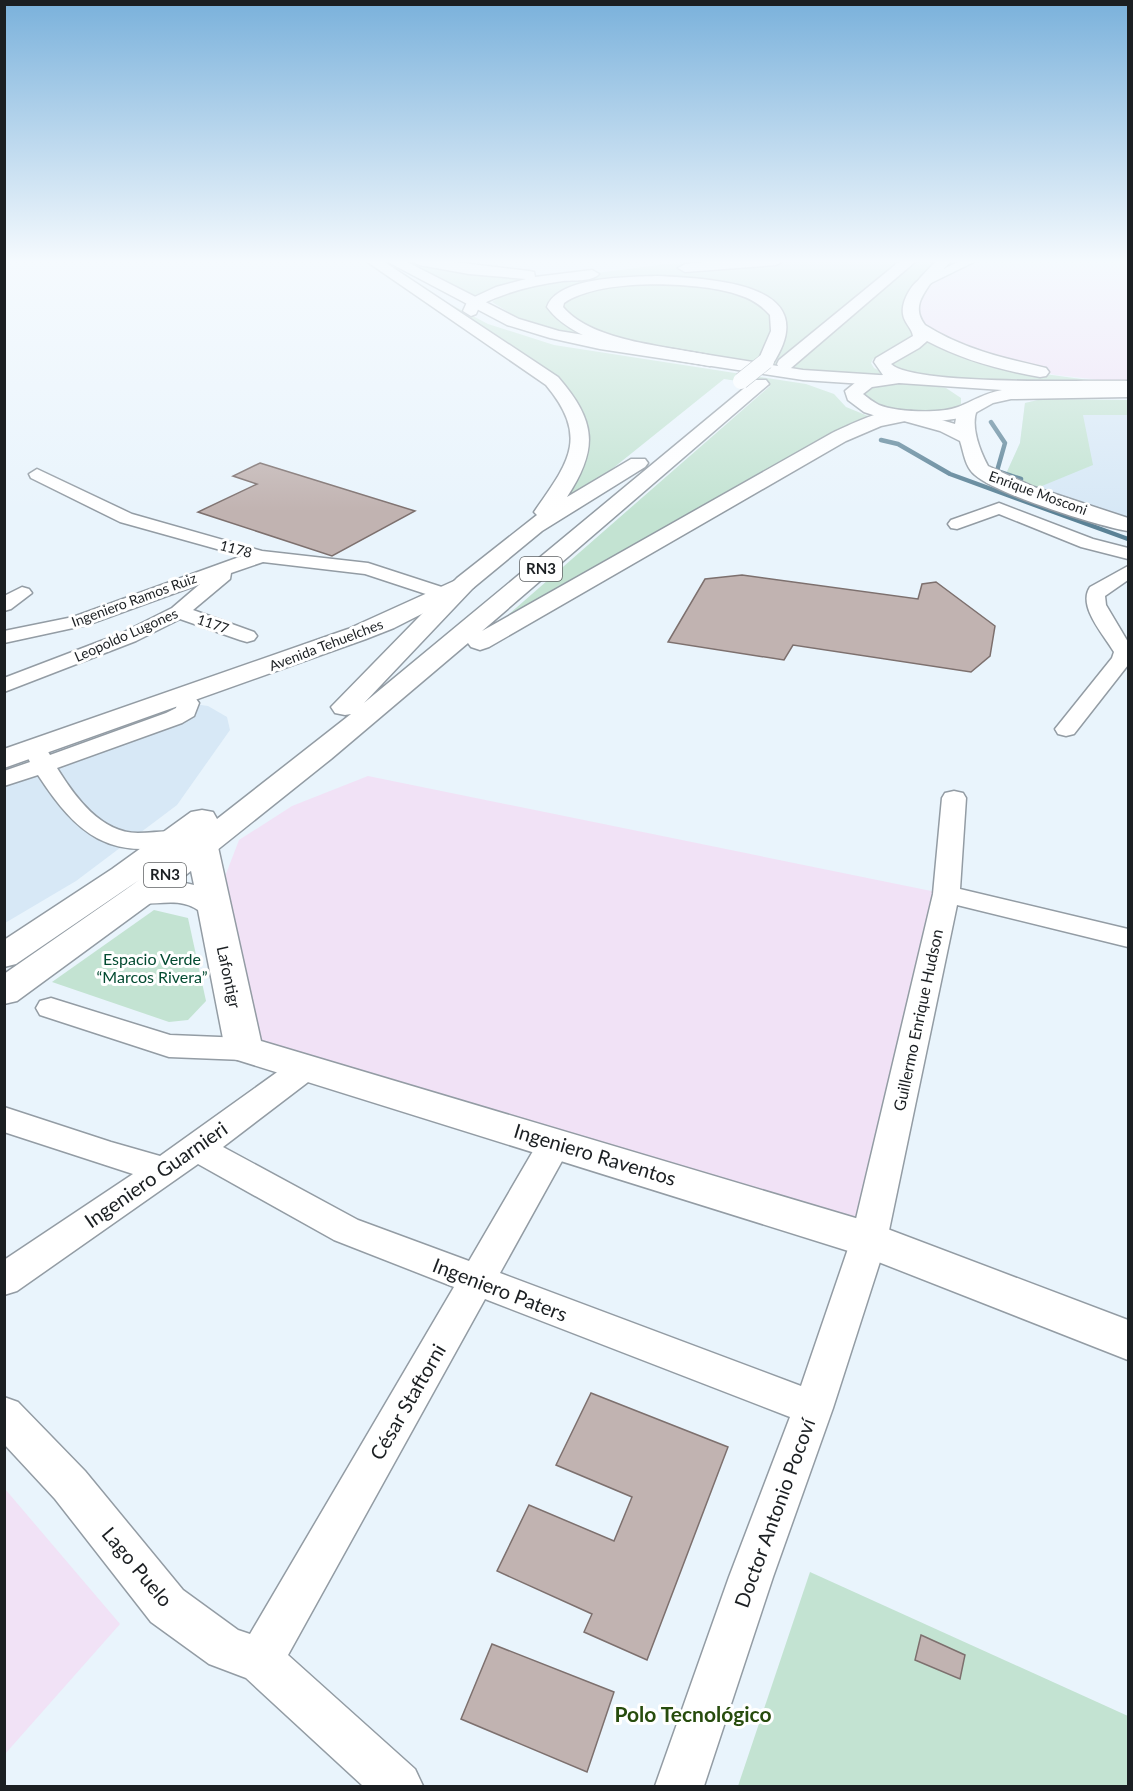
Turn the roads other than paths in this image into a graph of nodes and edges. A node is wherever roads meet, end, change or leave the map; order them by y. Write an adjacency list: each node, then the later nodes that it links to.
1 (498, 345): 26 (main road)
2 (574, 345): 18 (main road)
3 (613, 345): 10 (main road)
4 (636, 345): 10 (main road)
5 (773, 345): 11 (main road)
6 (786, 345): 11 (main road, RN3)
7 (808, 345): 15 (main road, RN3)
8 (912, 345): 12 (main road)
9 (948, 345): 16 (main road)
10 (710, 361): 13 (main road)
11 (766, 361): 15 (main road, RN3, bridge)
12 (910, 378): 13 (main road); 14 (main road)
13 (879, 380): 18 (main road)
14 (930, 380): 16 (main road); 19 (main road)
15 (751, 383): 22 (main road, RN3); 40 (main road, RN3)
16 (1128, 384)
17 (1128, 392): 19 (main road)
18 (854, 396): 20 (main road)
19 (971, 407): 20 (main road); 21 (main road, Enrique Mosconi)
20 (907, 416): 21 (main road); 40 (main road)
21 (968, 438): 25 (main road, Enrique Mosconi)
22 (638, 463): 26 (main road); 38 (main road, RN3)
23 (37, 474): 28 (street, 1178)
24 (957, 524): 27 (street)
25 (1128, 525)
26 (534, 526): 31 (main road)
27 (1128, 554)
28 (261, 556): 29 (street, Ingeniero Ramos Ruiz); 31 (street, 1178)
29 (236, 564): 34 (street, Leopoldo Lugones); 36 (street, Ingeniero Ramos Ruiz)
30 (1128, 572): 39 (street)
31 (454, 588): 38 (main road); 41 (main road, Avenida Tehuelches)
32 (22, 593): 33 (street)
33 (4, 605)
34 (179, 612): 35 (street, 1177); 37 (street, Leopoldo Lugones)
35 (247, 636)
36 (4, 637)
37 (4, 686)
38 (345, 707): 46 (main road, RN3)
39 (1066, 729)
40 (321, 753): 46 (main road, RN3)
41 (39, 757): 42 (main road, Avenida Tehuelches); 43 (street, Avenida Tehuelches); 45 (street)
42 (4, 759)
43 (4, 779)
44 (954, 798): 48 (street, Guillermo Enrique Hudson)
45 (114, 838): 46 (street); 47 (street)
46 (189, 843): 47 (main road, RN3); 49 (main road, Lafontigr)
47 (132, 885): 49 (main road); 51 (main road, RN3); 52 (main road, RN3)
48 (946, 894): 50 (street); 60 (street, Guillermo Enrique Hudson)
49 (214, 905): 54 (main road, Lafontigr)
50 (1128, 938)
51 (4, 956)
52 (4, 992)
53 (51, 1008): 54 (street, Ingeniero Raventos)
54 (244, 1049): 55 (main road, Ingeniero Raventos)
55 (305, 1068): 57 (main road, Ingeniero Raventos); 58 (street, Ingeniero Guarnieri)
56 (4, 1119): 59 (street)
57 (555, 1143): 60 (main road, Ingeniero Raventos); 62 (street, César Staftorni)
58 (197, 1148): 59 (street, Ingeniero Guarnieri); 62 (street, Ingeniero Paters)
59 (165, 1170): 61 (street, Ingeniero Guarnieri)
60 (869, 1240): 63 (main road, Ingeniero Raventos); 64 (street, Doctor Antonio Pocoví)
61 (8, 1272)
62 (477, 1281): 64 (street, Ingeniero Paters); 66 (street, César Staftorni)
63 (1128, 1340)
64 (813, 1408): 68 (street, Doctor Antonio Pocoví)
65 (4, 1415): 66 (street, Lago Puelo)
66 (260, 1660): 67 (street, Lago Puelo)
67 (398, 1786)
68 (680, 1786)

